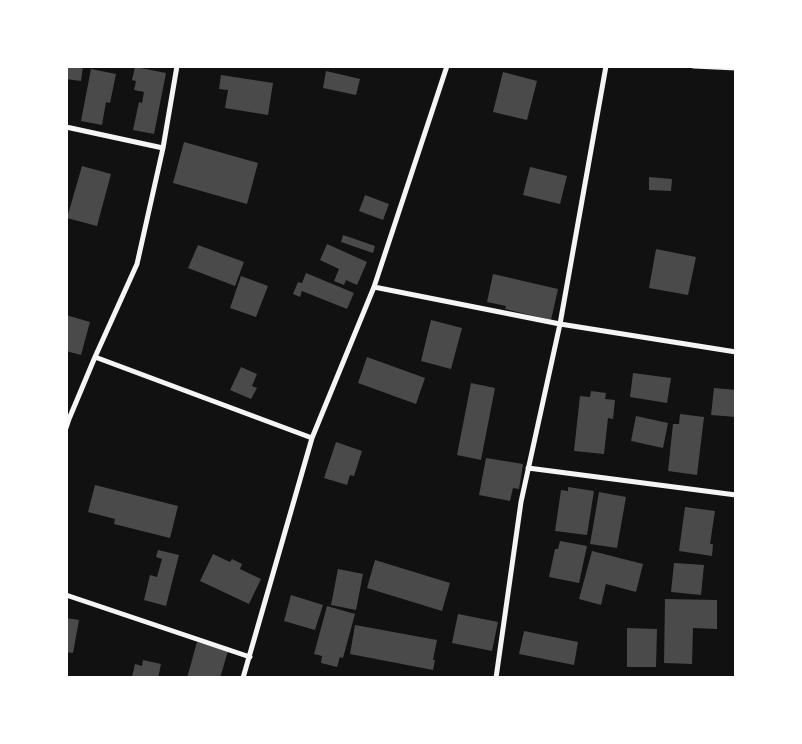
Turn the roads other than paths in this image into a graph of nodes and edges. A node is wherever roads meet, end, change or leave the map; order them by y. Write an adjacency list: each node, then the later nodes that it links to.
1 (177, 66): 7 (street)
2 (447, 66): 8 (street)
3 (606, 66): 9 (street)
4 (694, 66): 5 (street)
5 (736, 68)
6 (66, 127): 7 (street)
7 (163, 148): 11 (street)
8 (374, 287): 9 (street); 14 (street)
9 (560, 324): 10 (street); 15 (street)
10 (736, 352)
11 (95, 357): 12 (street); 14 (street)
12 (68, 418): 13 (street)
13 (66, 428)
14 (312, 438): 18 (street)
15 (528, 468): 16 (street); 20 (street)
16 (736, 495)
17 (66, 595): 18 (street)
18 (250, 657): 19 (street)
19 (243, 678)
20 (496, 678)

